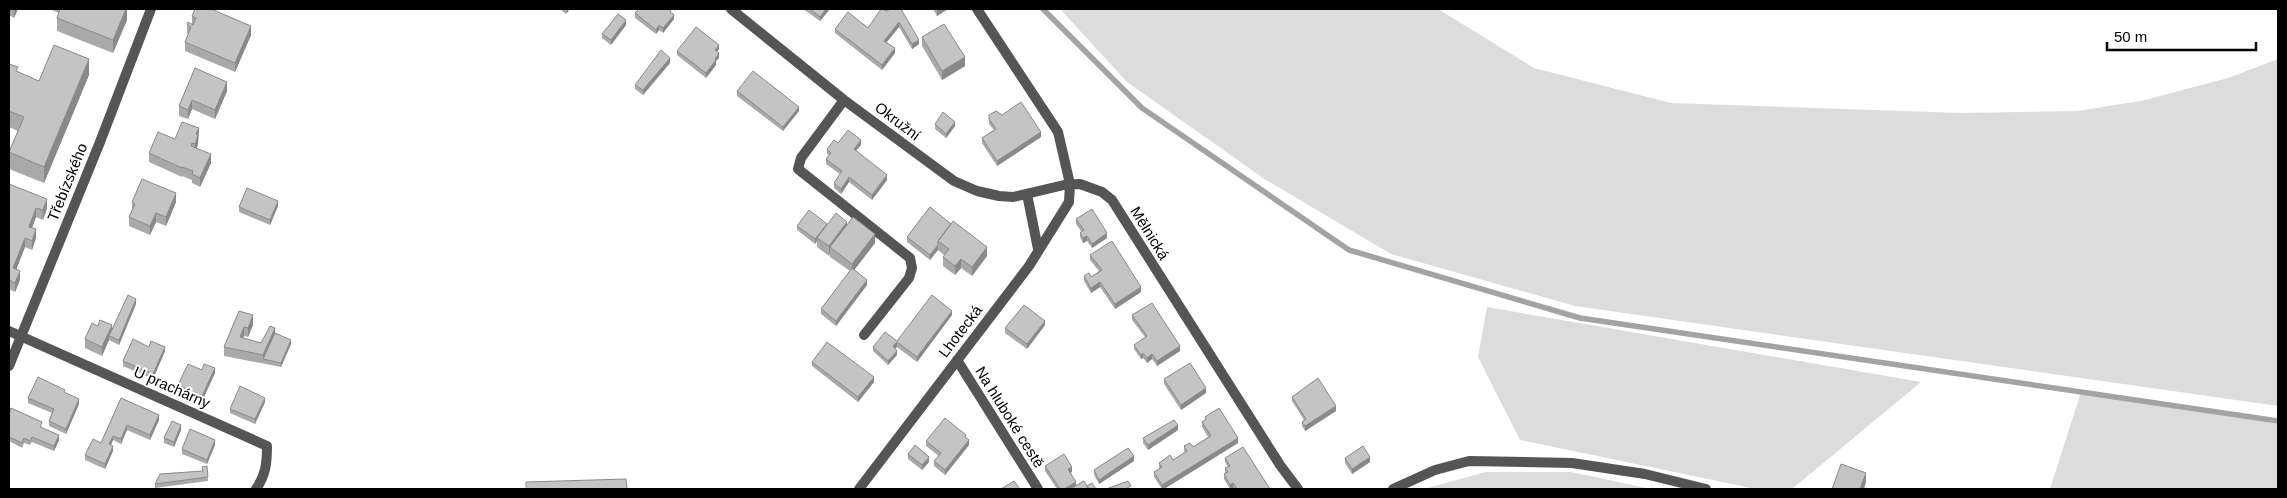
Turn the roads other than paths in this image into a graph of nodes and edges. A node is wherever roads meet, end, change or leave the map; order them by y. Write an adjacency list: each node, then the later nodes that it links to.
1 (151, 9): 10 (street, Třebízského)
2 (731, 9): 4 (street, Okružní)
3 (977, 9): 5 (street)
4 (844, 100): 6 (street, Okružní); 9 (street)
5 (1070, 184): 6 (street, Okružní); 7 (street, Lhotecká); 16 (street, Mělnická)
6 (1026, 194): 7 (street)
7 (1038, 248): 11 (street, Lhotecká)
8 (9, 331): 10 (street)
9 (864, 335)
10 (22, 336): 12 (street, Třebízského); 13 (street, U prachárny)
11 (957, 360): 14 (street, Lhotecká); 15 (street, Na hluboké cestě)
12 (9, 366)
13 (256, 489)
14 (859, 489)
15 (1038, 489)
16 (1298, 489)
17 (1393, 489): 18 (street)
18 (1706, 489)

